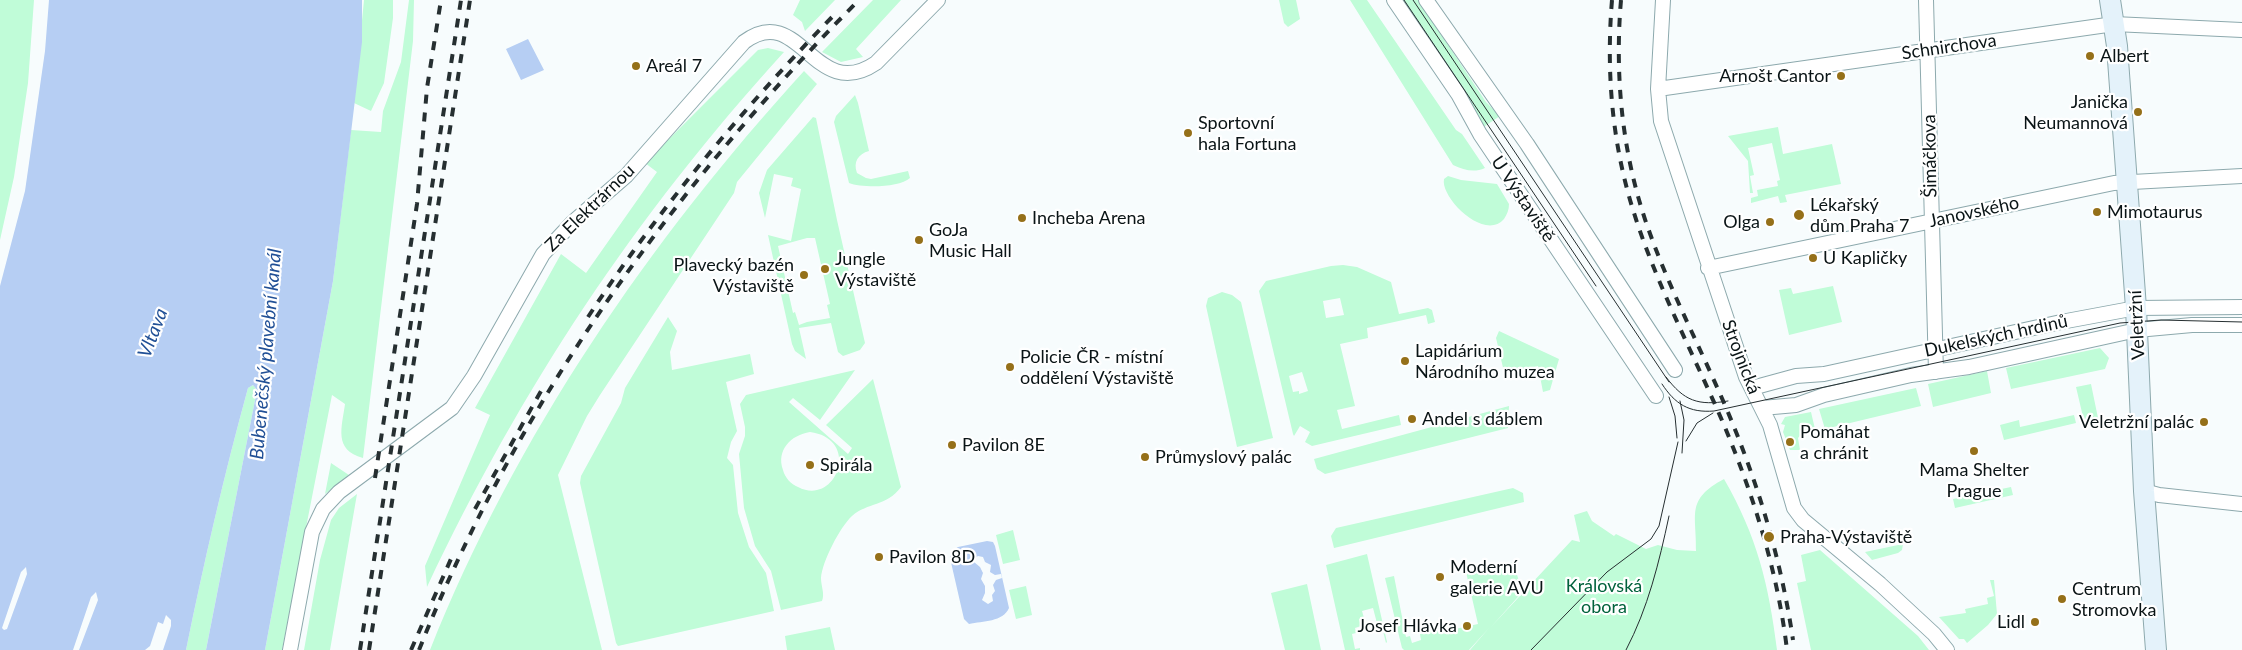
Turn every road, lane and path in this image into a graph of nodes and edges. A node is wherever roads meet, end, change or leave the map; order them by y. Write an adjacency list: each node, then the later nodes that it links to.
1 (938, 0): 27 (street, Za Elektrárnou)
2 (1394, 0): 23 (street, U Výstaviště)
3 (1426, 0): 20 (street, U Výstaviště)
4 (1663, 0): 10 (street, Strojnická)
5 (1926, 0): 9 (street, Šimáčkova)
6 (2110, 0): 7 (main road, Veletržní)
7 (2114, 24): 8 (street, Schnirchova); 9 (street, Schnirchova); 12 (main road, Veletržní)
8 (2242, 30)
9 (1928, 50): 10 (street, Schnirchova); 13 (street, Šimáčkova)
10 (1658, 89): 14 (street, Strojnická)
11 (2242, 176): 12 (street, Janovského)
12 (2127, 183): 13 (street, Janovského); 16 (main road, Veletržní)
13 (1931, 221): 14 (street, Janovského); 19 (street, Šimáčkova)
14 (1708, 268): 22 (street, Strojnická)
15 (2242, 307): 16 (street, Dukelských hrdinů)
16 (2136, 308): 18 (main road, Veletržní); 19 (street, Dukelských hrdinů)
17 (2242, 325): 18 (street, Dukelských hrdinů)
18 (2137, 330): 21 (street, Dukelských hrdinů); 25 (main road, Veletržní)
19 (1936, 349): 21 (street, Šimáčkova); 22 (street, Dukelských hrdinů)
20 (1675, 370)
21 (1936, 372): 24 (street, Dukelských hrdinů)
22 (1752, 388): 24 (street, Strojnická)
23 (1656, 396)
24 (1762, 408): 28 (street, Strojnická)
25 (2144, 491): 26 (street); 29 (main road, Veletržní)
26 (2242, 504)
27 (290, 650)
28 (1947, 650)
29 (2156, 650)

